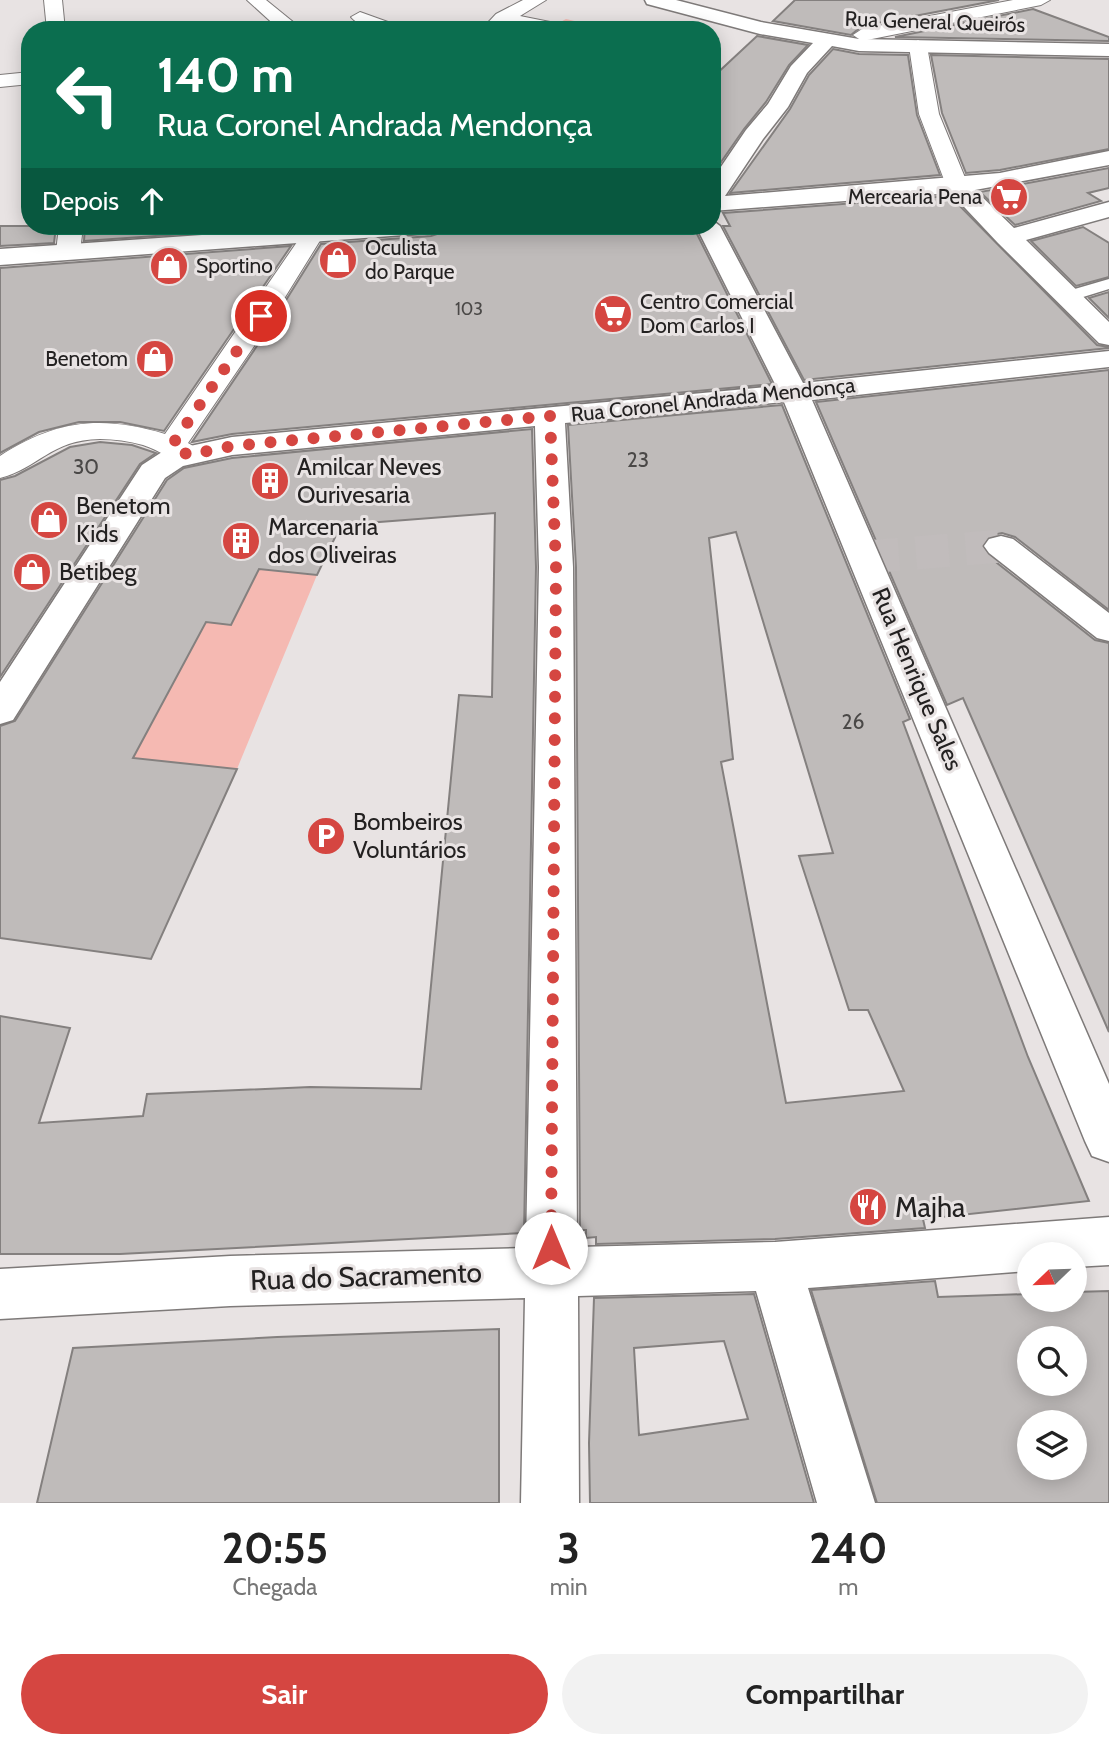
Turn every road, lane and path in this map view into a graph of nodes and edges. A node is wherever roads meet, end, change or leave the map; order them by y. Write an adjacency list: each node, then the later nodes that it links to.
1 (53, 0): 9 (street)
2 (256, 0): 10 (street)
3 (537, 0): 12 (street)
4 (654, 0): 8 (street, Rua General Queirós)
5 (1041, 0): 13 (street)
6 (743, 6): 8 (street)
7 (360, 17): 11 (street)
8 (721, 18): 14 (street, Rua General Queirós)
9 (55, 21)
10 (277, 21)
11 (370, 21)
12 (501, 21)
13 (863, 36)
14 (827, 40): 15 (street, Rua General Queirós); 20 (street)
15 (918, 46): 16 (street, Rua General Queirós); 21 (street)
16 (1109, 50)
17 (21, 79): 18 (street)
18 (0, 81)
19 (1109, 158): 21 (street)
20 (721, 184)
21 (957, 185): 22 (street); 29 (street)
22 (721, 193)
23 (1109, 209): 29 (street)
24 (70, 235): 30 (street)
25 (181, 235): 28 (street)
26 (314, 235): 39 (street)
27 (713, 235): 37 (street, Rua Henrique Sales)
28 (154, 236): 30 (street)
29 (1007, 238): 34 (street)
30 (68, 252): 31 (street)
31 (0, 257)
32 (1109, 284): 34 (lane)
33 (1109, 298): 34 (lane)
34 (1075, 304): 35 (street)
35 (1109, 337)
36 (1109, 359): 37 (street, Rua Coronel Andrada Mendonça)
37 (795, 392): 38 (street, Rua Coronel Andrada Mendonça); 44 (street, Rua Henrique Sales)
38 (550, 416): 39 (street, Rua Coronel Andrada Mendonça); 47 (street)
39 (180, 450): 40 (street); 43 (street, Rua Coronel Andrada Mendonça)
40 (0, 469)
41 (1001, 546): 42 (street)
42 (1109, 630)
43 (0, 711)
44 (1109, 1141)
45 (1109, 1241): 46 (street, Rua do Sacramento)
46 (775, 1266): 47 (street, Rua do Sacramento); 50 (street)
47 (550, 1271): 48 (street, Rua do Sacramento); 49 (street)
48 (0, 1294)
49 (550, 1503)
50 (846, 1503)

